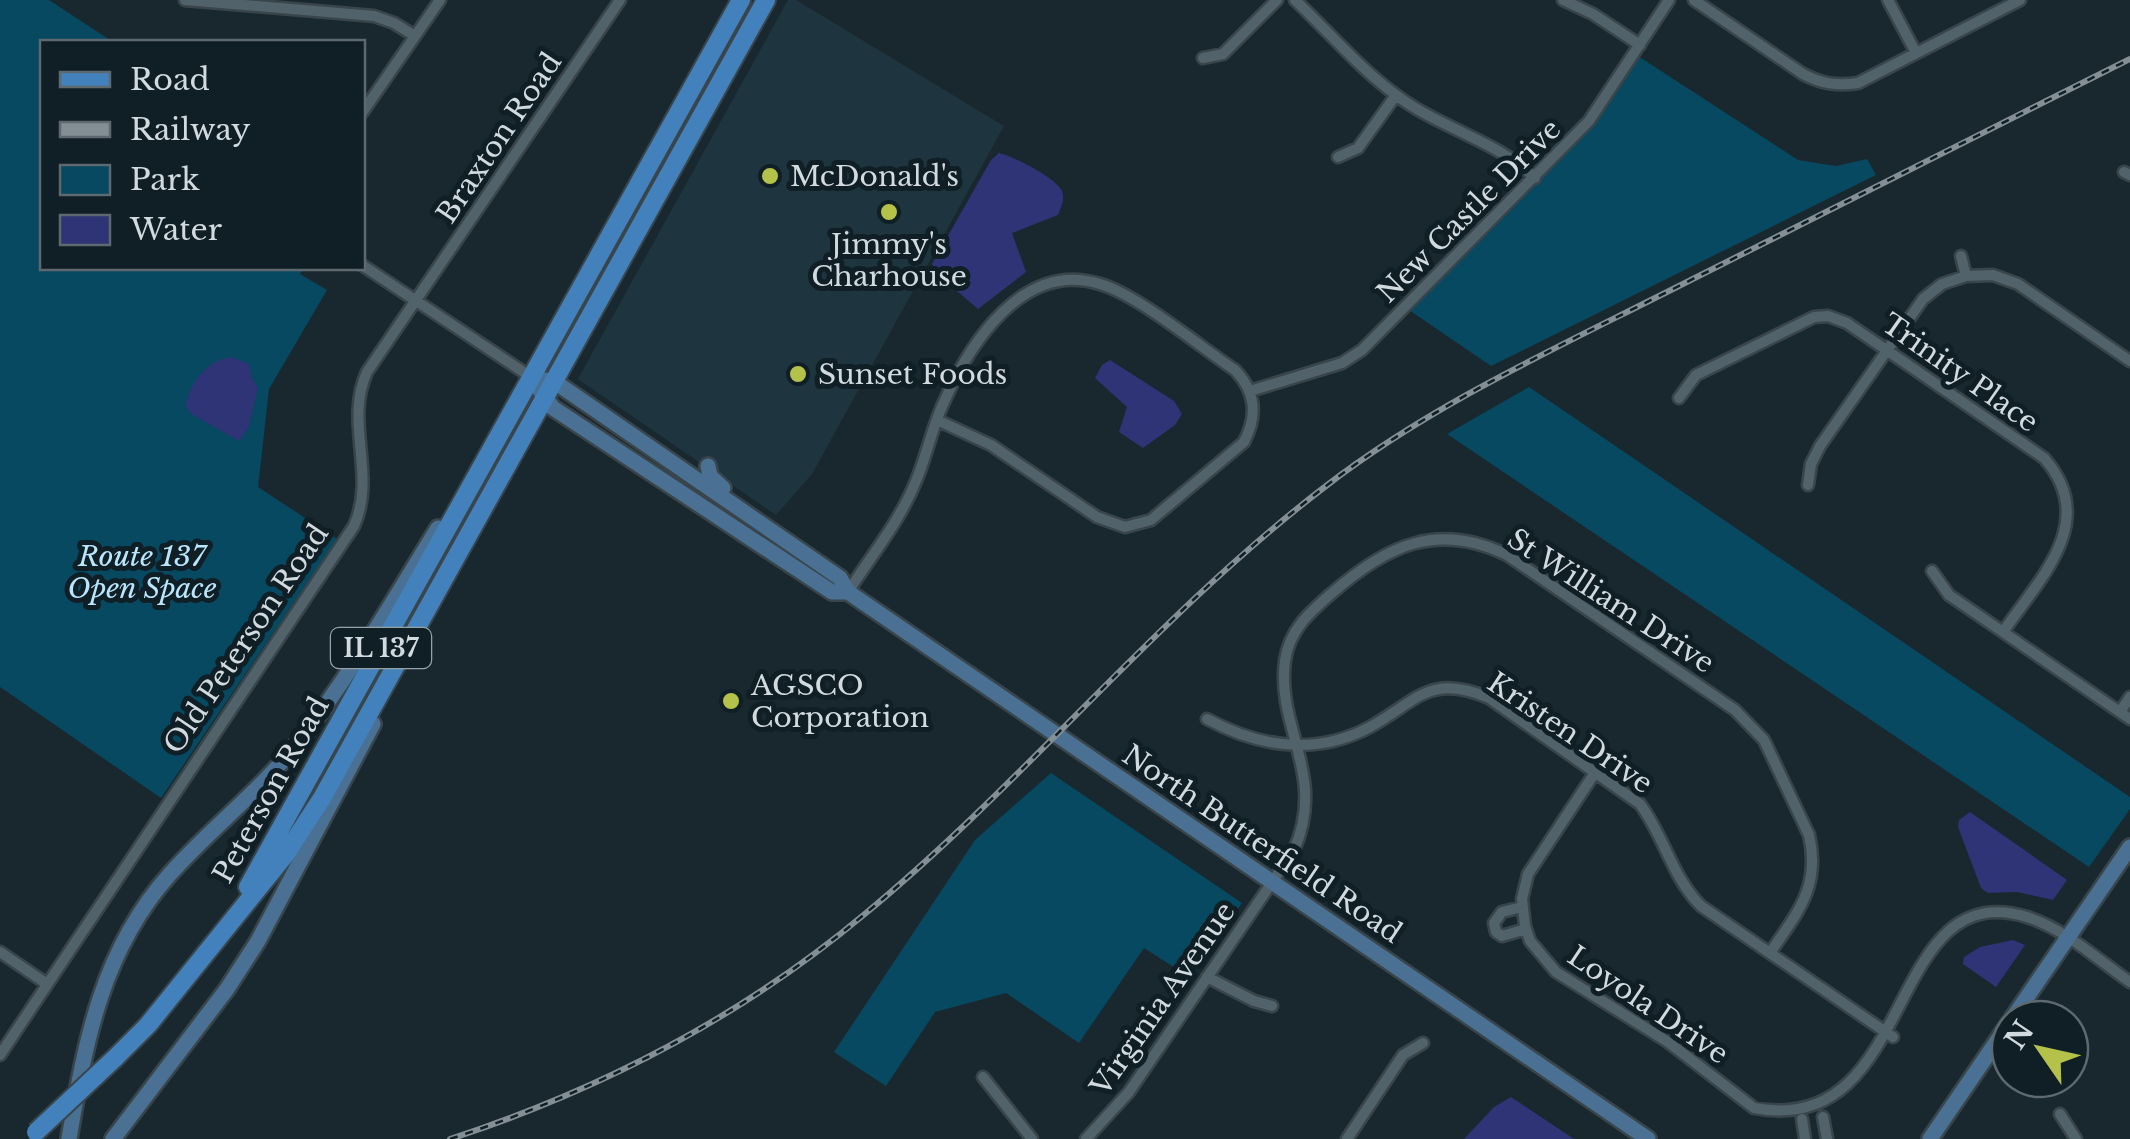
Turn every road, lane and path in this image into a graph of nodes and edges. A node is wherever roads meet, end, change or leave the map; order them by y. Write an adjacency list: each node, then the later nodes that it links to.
1 (184, 0): 13 (street)
2 (440, 0): 13 (street)
3 (620, 0): 24 (street, Braxton Road)
4 (741, 0): 27 (main road, Peterson Road / IL 137)
5 (766, 0): 28 (main road, Peterson Road / IL 137)
6 (1277, 0): 16 (street)
7 (1295, 0): 17 (street)
8 (1563, 0): 14 (street)
9 (1669, 0): 14 (street, New Castle Drive)
10 (1694, 0): 15 (street)
11 (1888, 0): 15 (street)
12 (2020, 0): 15 (street)
13 (415, 36): 18 (street)
14 (1640, 45): 20 (street, New Castle Drive)
15 (1916, 53)
16 (1203, 58)
17 (1396, 96): 19 (street); 20 (street)
18 (365, 110)
19 (1338, 157)
20 (1534, 178): 29 (street, New Castle Drive)
21 (1962, 256): 23 (street)
22 (365, 267): 24 (street, North Butterfield Road)
23 (1966, 276): 25 (street); 26 (street)
24 (415, 301): 27 (street, North Butterfield Road); 57 (street, Old Peterson Road)
25 (1886, 350): 30 (street, Trinity Place); 35 (street); 41 (street, Trinity Place)
26 (2130, 361)
27 (531, 377): 28 (main road, North Butterfield Road); 32 (main road, Peterson Road / IL 137)
28 (550, 390): 34 (main road, North Butterfield Road); 36 (main road, North Butterfield Road); 37 (main road, Peterson Road / IL 137)
29 (1250, 391): 31 (street); 31 (street)
30 (1679, 398)
31 (937, 420): 40 (street)
32 (488, 454): 50 (main road, Peterson Road / IL 137); 70 (main road, Peterson Road)
33 (708, 466): 38 (main road)
34 (691, 475): 36 (main road); 38 (main road, North Butterfield Road)
35 (1808, 485)
36 (705, 509): 40 (main road, North Butterfield Road)
37 (466, 540): 50 (main road, Peterson Road / IL 137); 71 (main road, Peterson Road)
38 (787, 541): 40 (main road, North Butterfield Road)
39 (1932, 571): 41 (street)
40 (848, 592): 48 (main road, North Butterfield Road)
41 (2002, 632): 43 (street)
42 (2130, 697): 43 (street)
43 (2125, 716)
44 (1207, 719): 45 (street, Kristen Drive)
45 (1298, 745): 46 (street, Kristen Drive); 48 (street, St William Drive); 54 (street, St William Drive)
46 (1596, 771): 49 (street, Loyola Drive); 54 (street, Kristen Drive)
47 (2130, 846): 52 (main road)
48 (1273, 881): 55 (street, Virginia Avenue); 75 (main road, North Butterfield Road)
49 (1522, 907): 51 (street, Loyola Drive); 51 (street)
50 (231, 918): 69 (main road, IL 137, bridge)
51 (1526, 929): 68 (street, Loyola Drive)
52 (2068, 938): 56 (street); 58 (main road); 60 (street)
53 (0, 952): 57 (street)
54 (1770, 953): 60 (street, Kristen Drive)
55 (1207, 977): 59 (street); 73 (street, Virginia Avenue)
56 (2130, 982)
57 (48, 984): 63 (street)
58 (2026, 999)
59 (1272, 1006)
60 (1892, 1037): 64 (street)
61 (1423, 1044): 74 (street)
62 (1990, 1052): 78 (main road)
63 (0, 1055)
64 (1875, 1071)
65 (983, 1077): 72 (street)
66 (1836, 1113): 68 (street)
67 (2060, 1114): 79 (street)
68 (1812, 1118): 76 (street); 77 (street)
69 (32, 1136)
70 (69, 1139)
71 (113, 1139)
72 (1032, 1139)
73 (1086, 1139)
74 (1347, 1139)
75 (1648, 1139)
76 (1804, 1139)
77 (1827, 1139)
78 (1930, 1139)
79 (2076, 1139)

